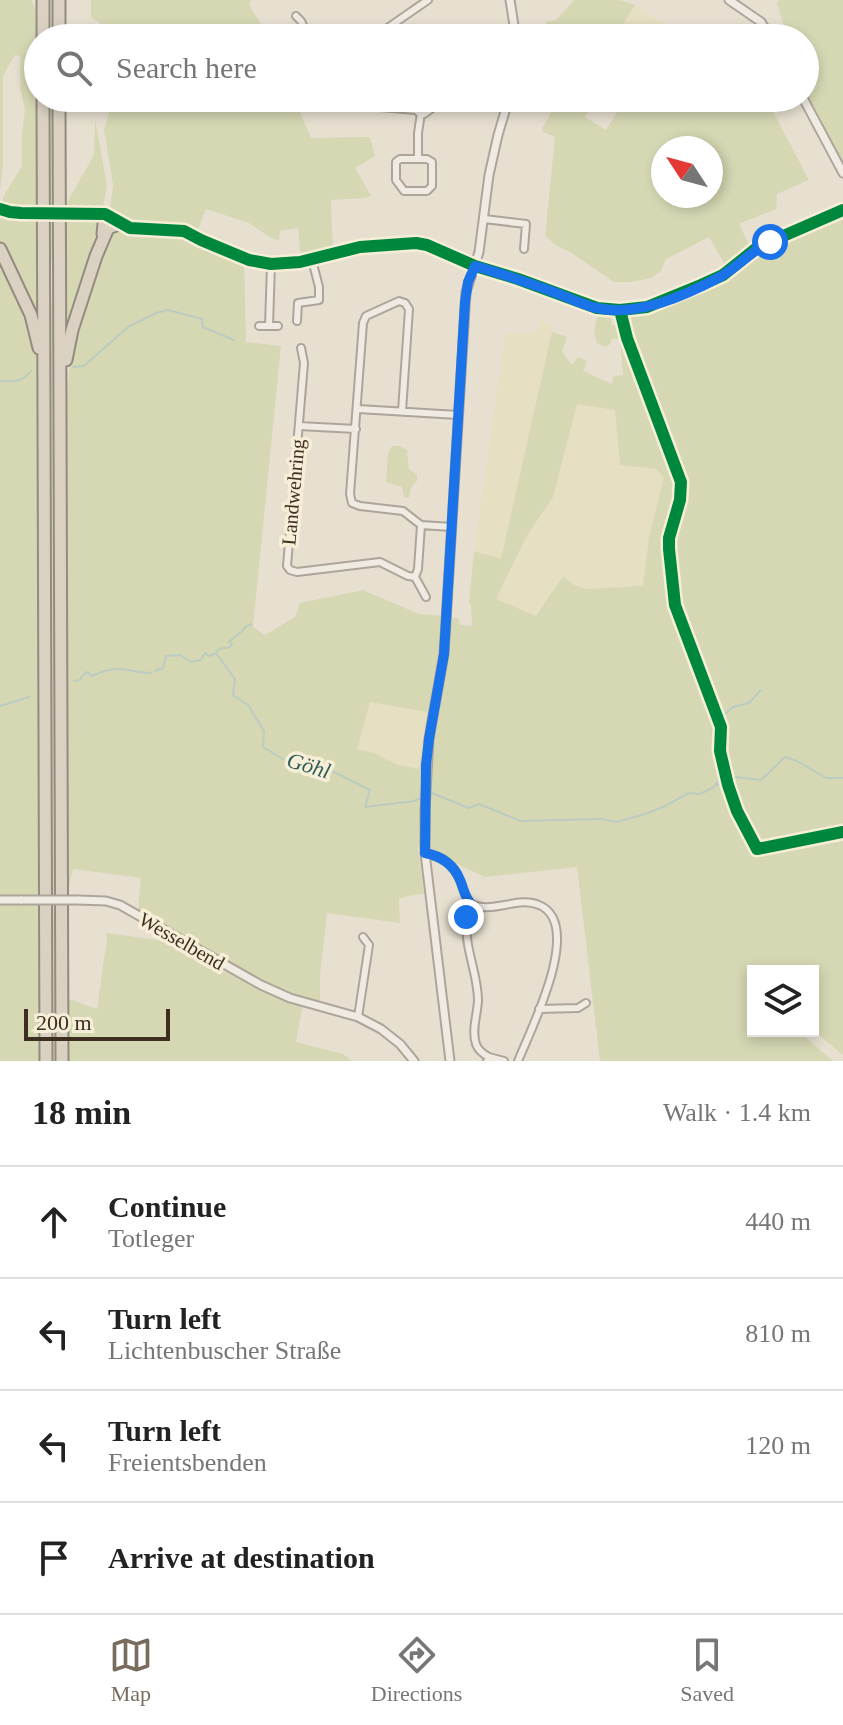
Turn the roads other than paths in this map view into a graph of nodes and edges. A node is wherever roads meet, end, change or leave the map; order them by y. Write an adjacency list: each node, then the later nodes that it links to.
1 (36, 0): 8 (highway)
2 (43, 0): 9 (highway)
3 (59, 0): 10 (highway)
4 (428, 0): 12 (street)
5 (510, 0): 13 (street)
6 (729, 0): 14 (street)
7 (296, 16): 11 (street)
8 (40, 24)
9 (43, 24)
10 (59, 24)
11 (302, 24)
12 (393, 24)
13 (514, 24)
14 (762, 24)
15 (43, 112): 41 (highway)
16 (59, 112): 28 (highway)
17 (418, 112): 18 (street); 21 (street)
18 (428, 112)
19 (505, 112): 27 (street)
20 (810, 112): 22 (street)
21 (418, 159): 21 (street)
22 (843, 173)
23 (68, 191): 28 (highway)
24 (0, 209): 26 (street, bridge)
25 (843, 210): 35 (street)
26 (105, 214): 29 (street); 30 (highway)
27 (484, 219): 32 (street); 35 (street)
28 (60, 221): 42 (highway)
29 (121, 223): 30 (highway); 34 (street)
30 (101, 243): 42 (highway)
31 (0, 249): 41 (highway)
32 (524, 249)
33 (312, 260): 34 (street); 35 (street); 36 (street)
34 (271, 264): 38 (street)
35 (475, 266): 45 (street)
36 (297, 321)
37 (259, 326): 38 (street)
38 (269, 326): 39 (street)
39 (278, 326)
40 (301, 348): 46 (street, Landwehring)
41 (44, 369): 60 (highway)
42 (60, 388): 61 (highway)
43 (358, 409): 44 (street); 44 (street); 47 (street)
44 (402, 411): 45 (street)
45 (458, 415): 49 (street)
46 (299, 426): 47 (street, Landwehring); 50 (street, Landwehring)
47 (356, 429): 48 (street)
48 (421, 525): 49 (street); 50 (street)
49 (452, 527): 52 (street)
50 (415, 577): 51 (street)
51 (426, 597)
52 (425, 853): 54 (street); 63 (street)
53 (0, 900): 58 (street, Wesselbend, bridge)
54 (471, 904): 57 (street); 59 (street)
55 (363, 937): 58 (street)
56 (586, 1003): 57 (street)
57 (539, 1009): 65 (street)
58 (358, 1017): 62 (street, Wesselbend)
59 (488, 1059): 64 (street)
60 (46, 1061)
61 (62, 1061)
62 (414, 1061)
63 (450, 1061)
64 (504, 1061)
65 (518, 1061)

